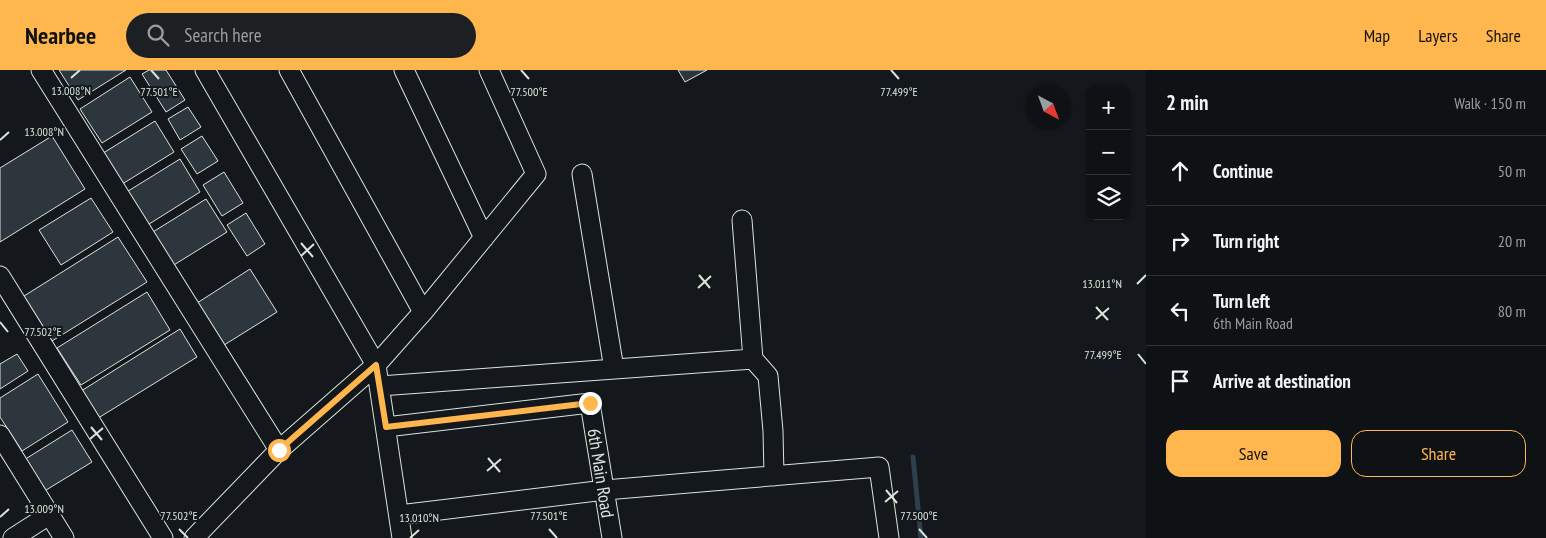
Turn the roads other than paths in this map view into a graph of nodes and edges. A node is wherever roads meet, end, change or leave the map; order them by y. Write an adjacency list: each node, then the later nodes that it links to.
1 (41, 70): 17 (street)
2 (205, 70): 12 (street)
3 (289, 70): 10 (street)
4 (404, 70): 8 (street)
5 (490, 70): 8 (street)
6 (582, 174): 13 (street)
7 (742, 220): 11 (street)
8 (484, 238): 10 (street)
9 (0, 276): 24 (street)
10 (423, 312): 12 (street)
11 (753, 360): 13 (street); 18 (street)
12 (376, 365): 14 (street); 17 (street)
13 (614, 369): 14 (street)
14 (380, 386): 15 (street)
15 (386, 427): 19 (street, 6th Main Road); 21 (street)
16 (3, 447): 20 (street)
17 (279, 450): 25 (street)
18 (774, 476): 19 (street); 28 (street)
19 (605, 490): 21 (street); 27 (street, 6th Main Road)
20 (49, 515): 22 (street); 23 (street)
21 (398, 515): 26 (street)
22 (13, 538)
23 (64, 538)
24 (162, 538)
25 (194, 538)
26 (402, 538)
27 (612, 538)
28 (888, 538)

